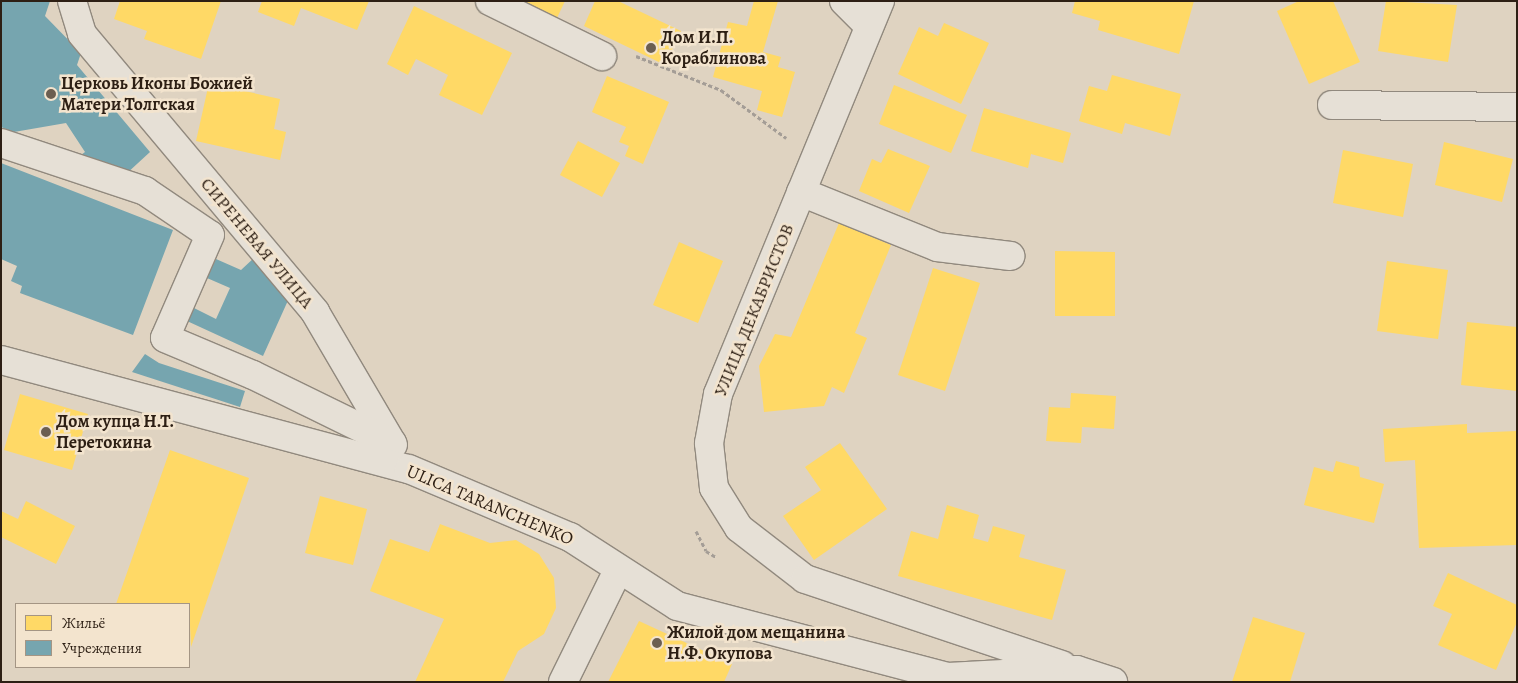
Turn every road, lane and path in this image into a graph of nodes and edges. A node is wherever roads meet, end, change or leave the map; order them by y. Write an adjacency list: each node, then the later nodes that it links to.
1 (72, 1): 14 (street, СИРЕНЕВАЯ УЛИЦА)
2 (490, 1): 6 (street)
3 (844, 1): 5 (street)
4 (880, 1): 5 (street, УЛИЦА ДЕКАБРИСТОВ)
5 (869, 26): 11 (street, УЛИЦА ДЕКАБРИСТОВ)
6 (602, 56): 9 (path)
7 (1332, 104): 8 (street)
8 (1517, 107)
9 (795, 132)
10 (1, 143): 14 (street)
11 (801, 192): 12 (street); 19 (street, УЛИЦА ДЕКАБРИСТОВ)
12 (1010, 256)
13 (1, 360): 15 (street, ULICA TARANCHENKO)
14 (392, 444): 15 (street, СИРЕНЕВАЯ УЛИЦА)
15 (409, 469): 18 (street, ULICA TARANCHENKO)
16 (694, 526): 17 (path)
17 (722, 561)
18 (618, 570): 19 (street, ULICA TARANCHENKO); 20 (street)
19 (1077, 670): 21 (street, ULICA TARANCHENKO)
20 (563, 682)
21 (1113, 682)

